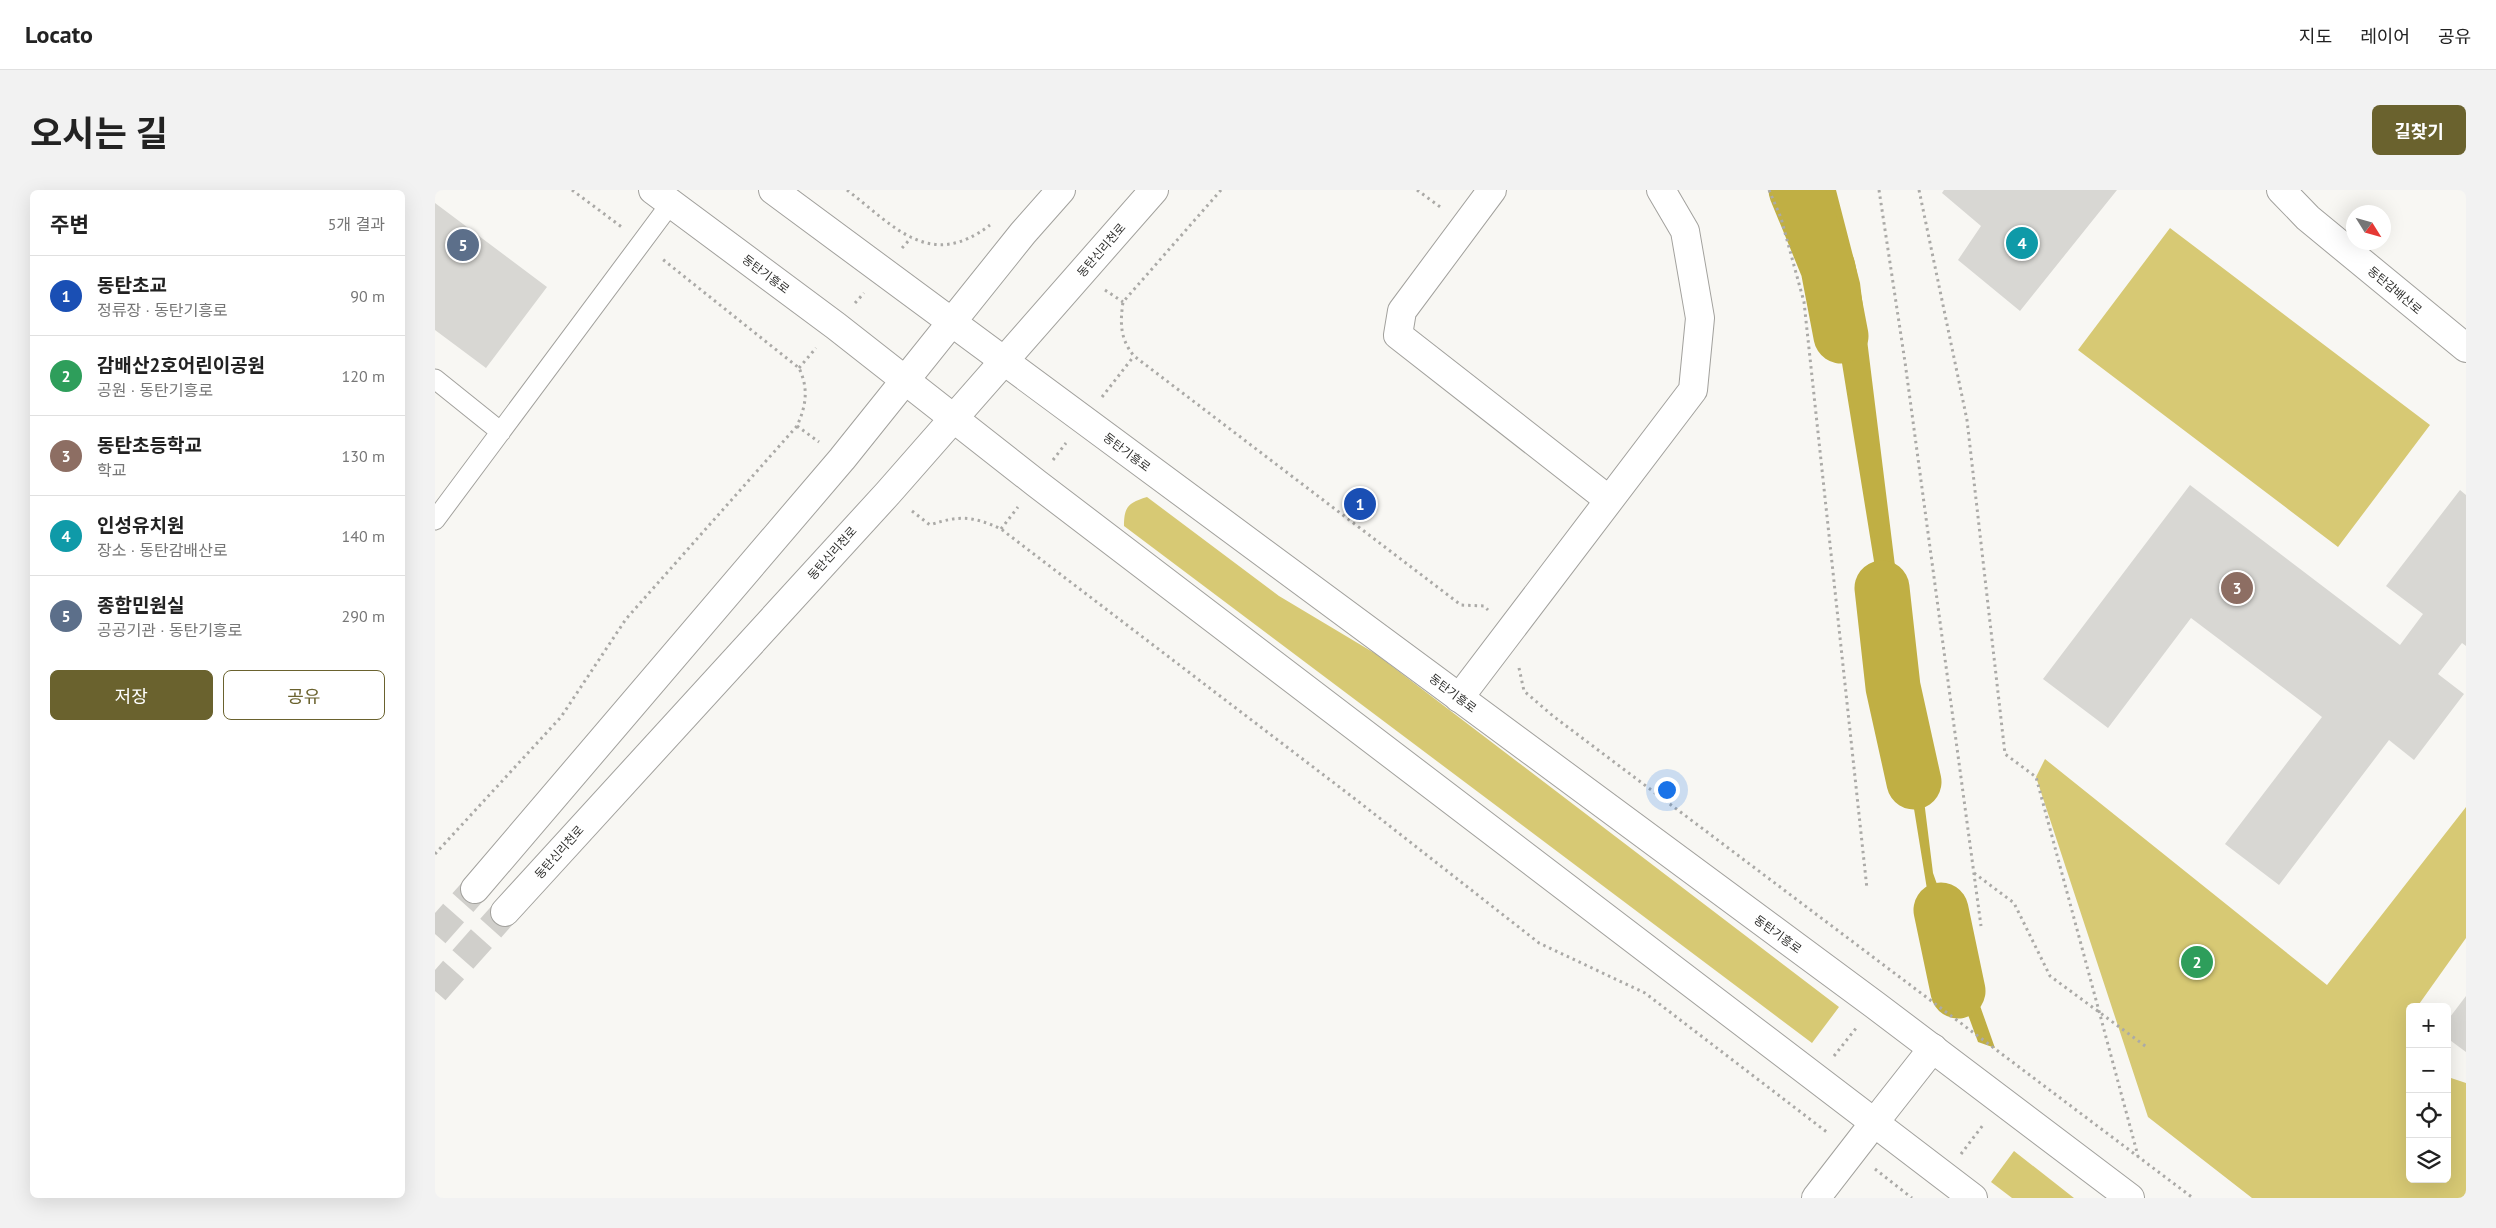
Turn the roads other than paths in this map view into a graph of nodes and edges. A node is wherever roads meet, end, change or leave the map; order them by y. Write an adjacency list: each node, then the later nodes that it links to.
1 (773, 190): 8 (street, 동탄기흥로)
2 (1061, 190): 8 (street)
3 (1154, 190): 10 (street, 동탄신리천로)
4 (1492, 190): 15 (street)
5 (1661, 190): 15 (street)
6 (2281, 190): 9 (street, 동탄감배산로)
7 (662, 197): 12 (street, 동탄기흥로); 14 (lane)
8 (952, 323): 10 (street, 동탄기흥로); 12 (street)
9 (2466, 348)
10 (1004, 361): 13 (street, 동탄신리천로); 17 (street, 동탄기흥로)
11 (435, 379): 14 (lane)
12 (905, 381): 13 (street, 동탄기흥로); 18 (street)
13 (953, 418): 19 (street, 동탄신리천로); 21 (street, 동탄기흥로)
14 (501, 432): 16 (lane)
15 (1609, 500): 17 (street)
16 (435, 520)
17 (1459, 698): 20 (street, 동탄기흥로)
18 (475, 889)
19 (505, 912)
20 (1933, 1048): 21 (street); 24 (street, 동탄기흥로)
21 (1874, 1123): 22 (street); 23 (street, 동탄기흥로)
22 (1816, 1198)
23 (1973, 1198)
24 (2131, 1198)

